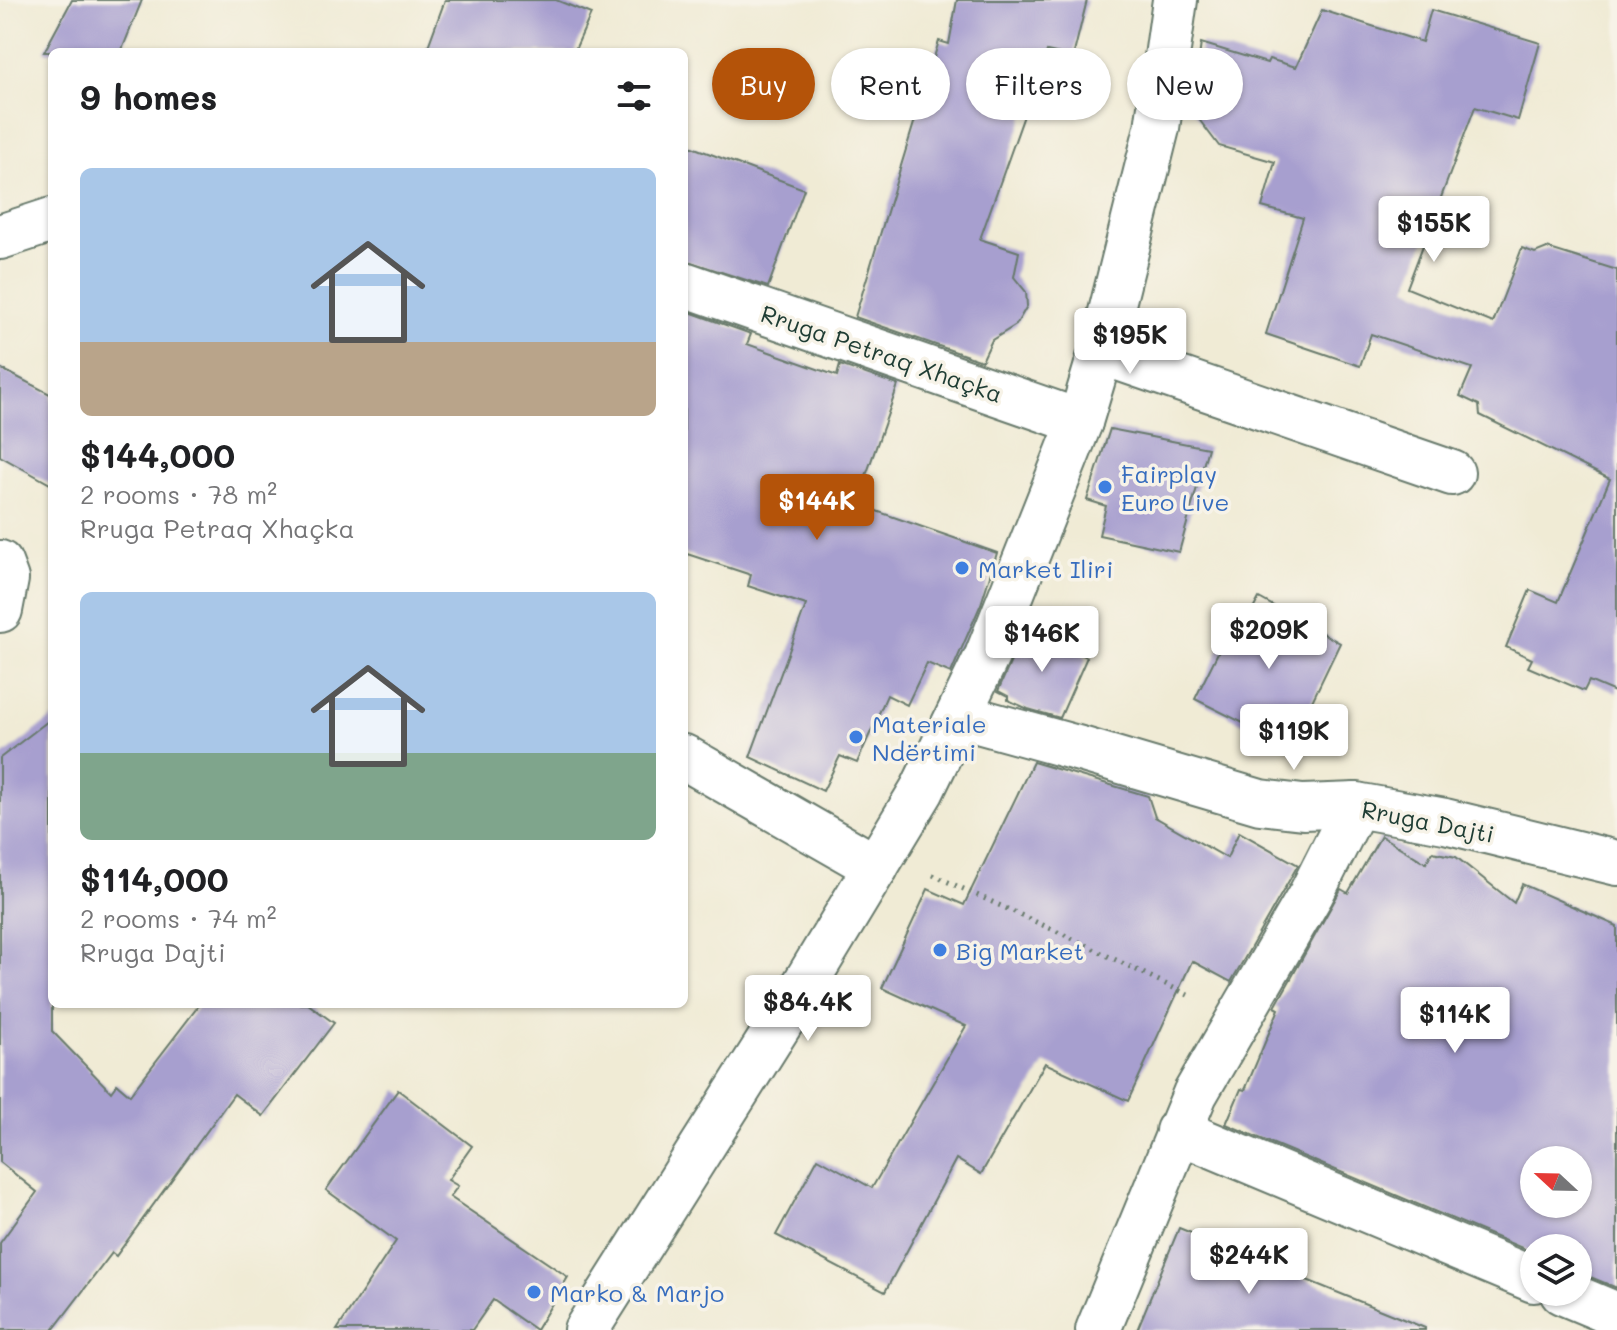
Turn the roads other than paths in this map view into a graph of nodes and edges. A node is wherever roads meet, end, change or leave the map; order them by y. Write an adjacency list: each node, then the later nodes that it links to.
1 (1175, 0): 5 (street)
2 (48, 221): 3 (street)
3 (0, 237)
4 (688, 285): 6 (street, Rruga Petraq Xhaçka)
5 (1101, 352): 6 (street); 7 (street)
6 (1080, 422): 10 (street)
7 (1452, 473)
8 (0, 563): 9 (street)
9 (0, 610)
10 (960, 716): 12 (street, Rruga Dajti); 14 (street)
11 (688, 759): 14 (street)
12 (1356, 805): 13 (street, Rruga Dajti); 15 (street)
13 (1617, 863)
14 (876, 867): 19 (street)
15 (1178, 1131): 16 (street); 20 (street)
16 (1520, 1274)
17 (1592, 1305): 18 (street)
18 (1617, 1315)
19 (586, 1330)
20 (1098, 1330)

